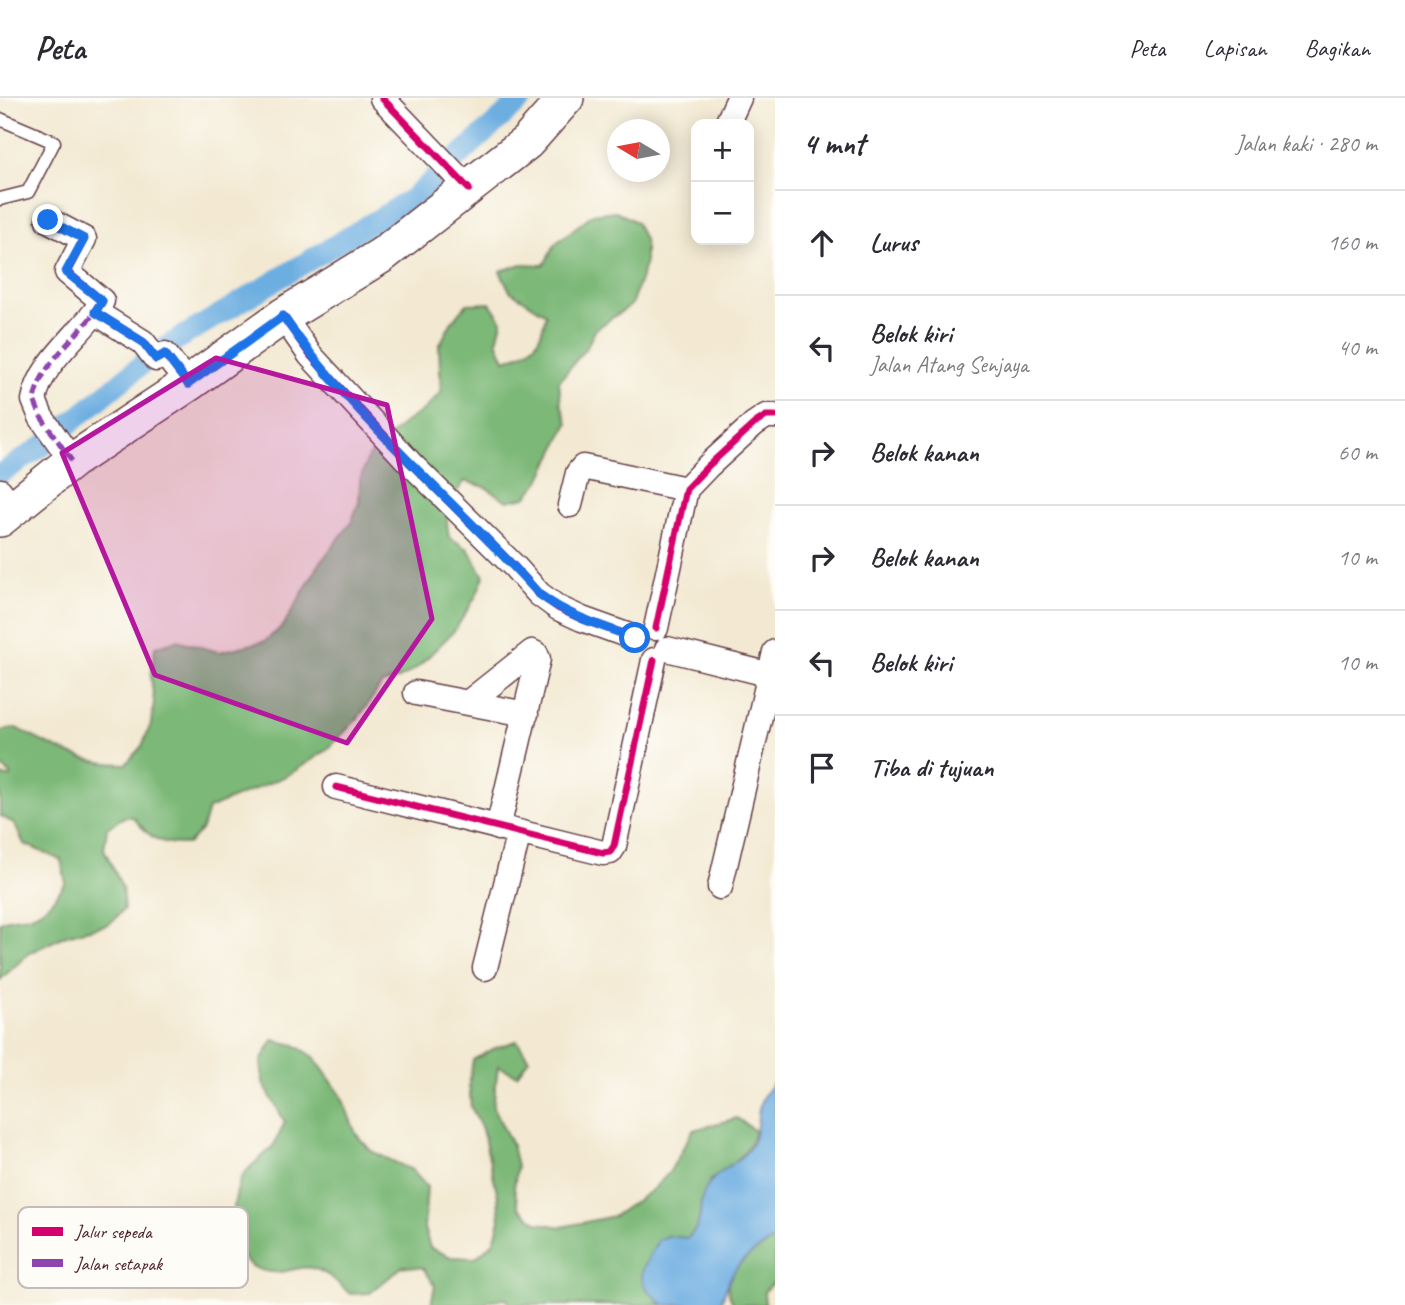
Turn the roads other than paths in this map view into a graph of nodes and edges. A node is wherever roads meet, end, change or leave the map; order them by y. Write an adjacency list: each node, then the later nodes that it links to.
1 (382, 98): 6 (street)
2 (566, 98): 6 (main road)
3 (739, 98): 5 (street)
4 (0, 119): 7 (lane)
5 (729, 119)
6 (465, 185): 10 (main road)
7 (0, 199)
8 (48, 220): 9 (street)
9 (95, 312): 11 (street); 13 (street)
10 (283, 316): 11 (main road); 17 (street)
11 (188, 384): 13 (main road)
12 (775, 416): 14 (street)
13 (67, 454): 16 (main road)
14 (686, 489): 15 (street); 17 (street)
15 (570, 505)
16 (4, 506)
17 (653, 644): 18 (street); 23 (street)
18 (773, 668): 24 (street)
19 (416, 693): 20 (street)
20 (469, 702): 21 (street); 21 (street)
21 (526, 714): 23 (street)
22 (336, 787): 23 (street)
23 (508, 830): 25 (street)
24 (720, 887)
25 (485, 968)

